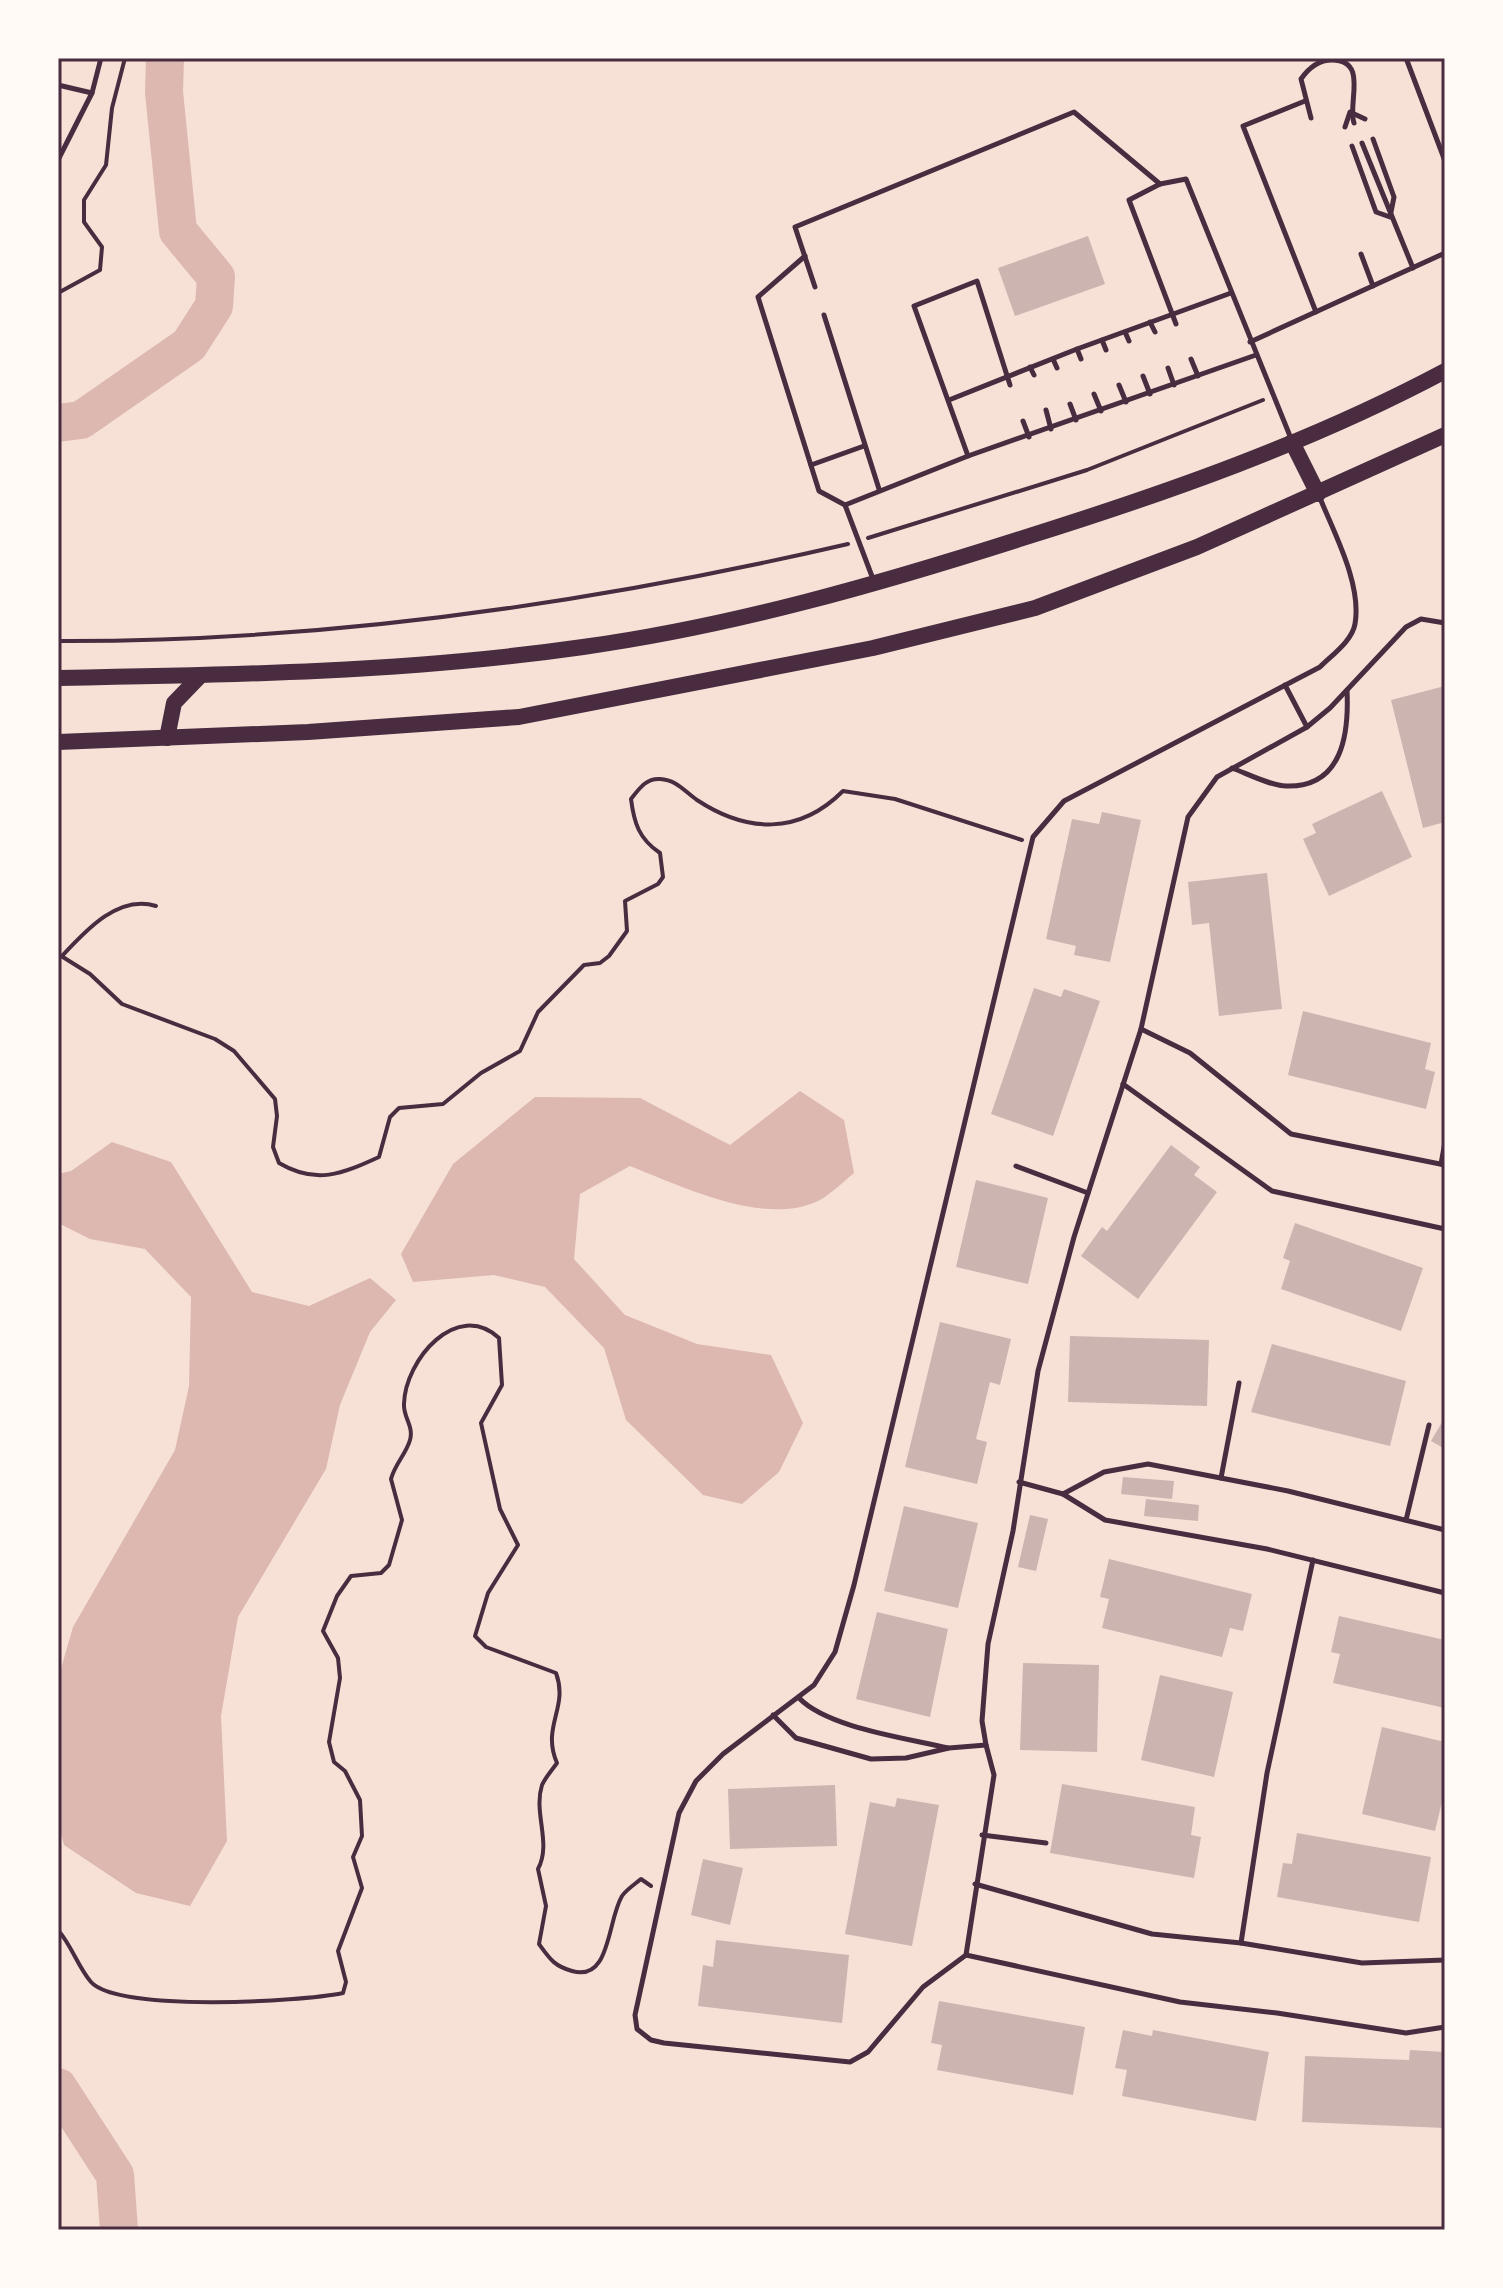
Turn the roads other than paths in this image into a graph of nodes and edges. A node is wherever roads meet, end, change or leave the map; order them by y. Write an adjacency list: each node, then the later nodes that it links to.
1 (101, 58): 4 (lane)
2 (1406, 58): 15 (lane)
3 (58, 85): 4 (lane)
4 (92, 93): 14 (lane)
5 (1305, 101): 6 (lane); 7 (lane); 25 (lane)
6 (1350, 112): 8 (lane); 9 (lane); 10 (lane)
7 (1311, 118)
8 (1365, 119)
9 (1354, 123)
10 (1345, 127)
11 (1373, 139): 17 (lane)
12 (1362, 143): 17 (lane)
13 (1352, 146): 17 (lane)
14 (58, 160)
15 (1445, 161)
16 (1160, 184): 20 (lane); 24 (lane); 26 (lane)
17 (1390, 217): 21 (lane)
18 (1445, 253): 21 (lane)
19 (1361, 254): 22 (lane)
20 (805, 256): 23 (lane); 67 (lane)
21 (1413, 268): 22 (lane)
22 (1373, 286): 25 (lane)
23 (815, 287)
24 (1231, 293): 26 (lane); 34 (lane)
25 (1316, 312): 34 (lane)
26 (1172, 313): 28 (lane); 29 (lane)
27 (824, 315): 65 (lane)
28 (1150, 322): 30 (lane); 31 (lane)
29 (1176, 324)
30 (1125, 332): 32 (lane); 33 (lane)
31 (1155, 332)
32 (1102, 340): 35 (lane); 36 (lane)
33 (1129, 341)
34 (1250, 342): 37 (lane)
35 (1077, 349): 38 (lane); 39 (lane)
36 (1106, 350)
37 (1256, 355): 48 (lane); 64 (lane)
38 (1053, 359): 41 (lane); 42 (lane)
39 (1081, 359)
40 (1191, 359): 48 (lane)
41 (1030, 367): 45 (lane); 46 (lane)
42 (1057, 368)
43 (1168, 368): 51 (lane)
44 (1445, 371): 64 (main road)
45 (1034, 375)
46 (1006, 376): 49 (lane); 54 (lane); 54 (lane)
47 (1143, 376): 53 (lane)
48 (1198, 376): 51 (lane)
49 (1010, 385)
50 (1119, 385): 55 (lane)
51 (1174, 385): 53 (lane)
52 (1094, 394): 58 (lane)
53 (1150, 394): 55 (lane)
54 (949, 400): 66 (lane)
55 (1126, 402): 58 (lane)
56 (1070, 404): 59 (lane)
57 (1046, 410): 61 (lane)
58 (1101, 411): 59 (lane)
59 (1076, 420): 61 (lane)
60 (1023, 421): 63 (lane)
61 (1051, 429): 63 (lane)
62 (1445, 435): 69 (main road)
63 (1029, 437): 66 (lane)
64 (1292, 442): 69 (main road); 71 (main road)
65 (864, 446): 67 (lane); 68 (lane)
66 (968, 456): 68 (lane)
67 (811, 465): 70 (lane)
68 (879, 489): 70 (lane)
69 (1318, 494): 75 (lane); 78 (main road)
70 (845, 505): 71 (lane)
71 (875, 584): 73 (main road)
72 (1445, 623): 76 (lane)
73 (201, 675): 74 (main road); 78 (main road)
74 (58, 678)
75 (1285, 685): 77 (lane); 97 (lane)
76 (1347, 690): 77 (lane); 80 (lane)
77 (1307, 727): 80 (lane)
78 (167, 738): 79 (main road)
79 (58, 742)
80 (1232, 768): 81 (lane)
81 (1141, 1029): 82 (lane); 84 (lane)
82 (1123, 1084): 86 (lane); 87 (lane)
83 (1445, 1142): 84 (lane)
84 (1443, 1165)
85 (1016, 1166): 86 (lane)
86 (1088, 1193): 91 (lane)
87 (1445, 1229)
88 (1239, 1383): 90 (lane)
89 (1429, 1425): 93 (lane)
90 (1221, 1478): 92 (lane); 93 (lane)
91 (1019, 1482): 92 (lane); 99 (lane)
92 (1063, 1494): 95 (lane)
93 (1406, 1520): 94 (lane)
94 (1445, 1530)
95 (1313, 1560): 96 (lane); 104 (lane)
96 (1445, 1593)
97 (799, 1698): 98 (lane); 100 (lane)
98 (773, 1715): 100 (lane); 105 (lane)
99 (986, 1745): 100 (lane); 101 (lane)
100 (949, 1748)
101 (982, 1835): 102 (lane); 103 (lane)
102 (1046, 1843)
103 (975, 1884): 104 (lane); 105 (lane)
104 (1241, 1943): 106 (lane)
105 (966, 1955): 107 (lane)
106 (1445, 1960)
107 (1445, 2027)

